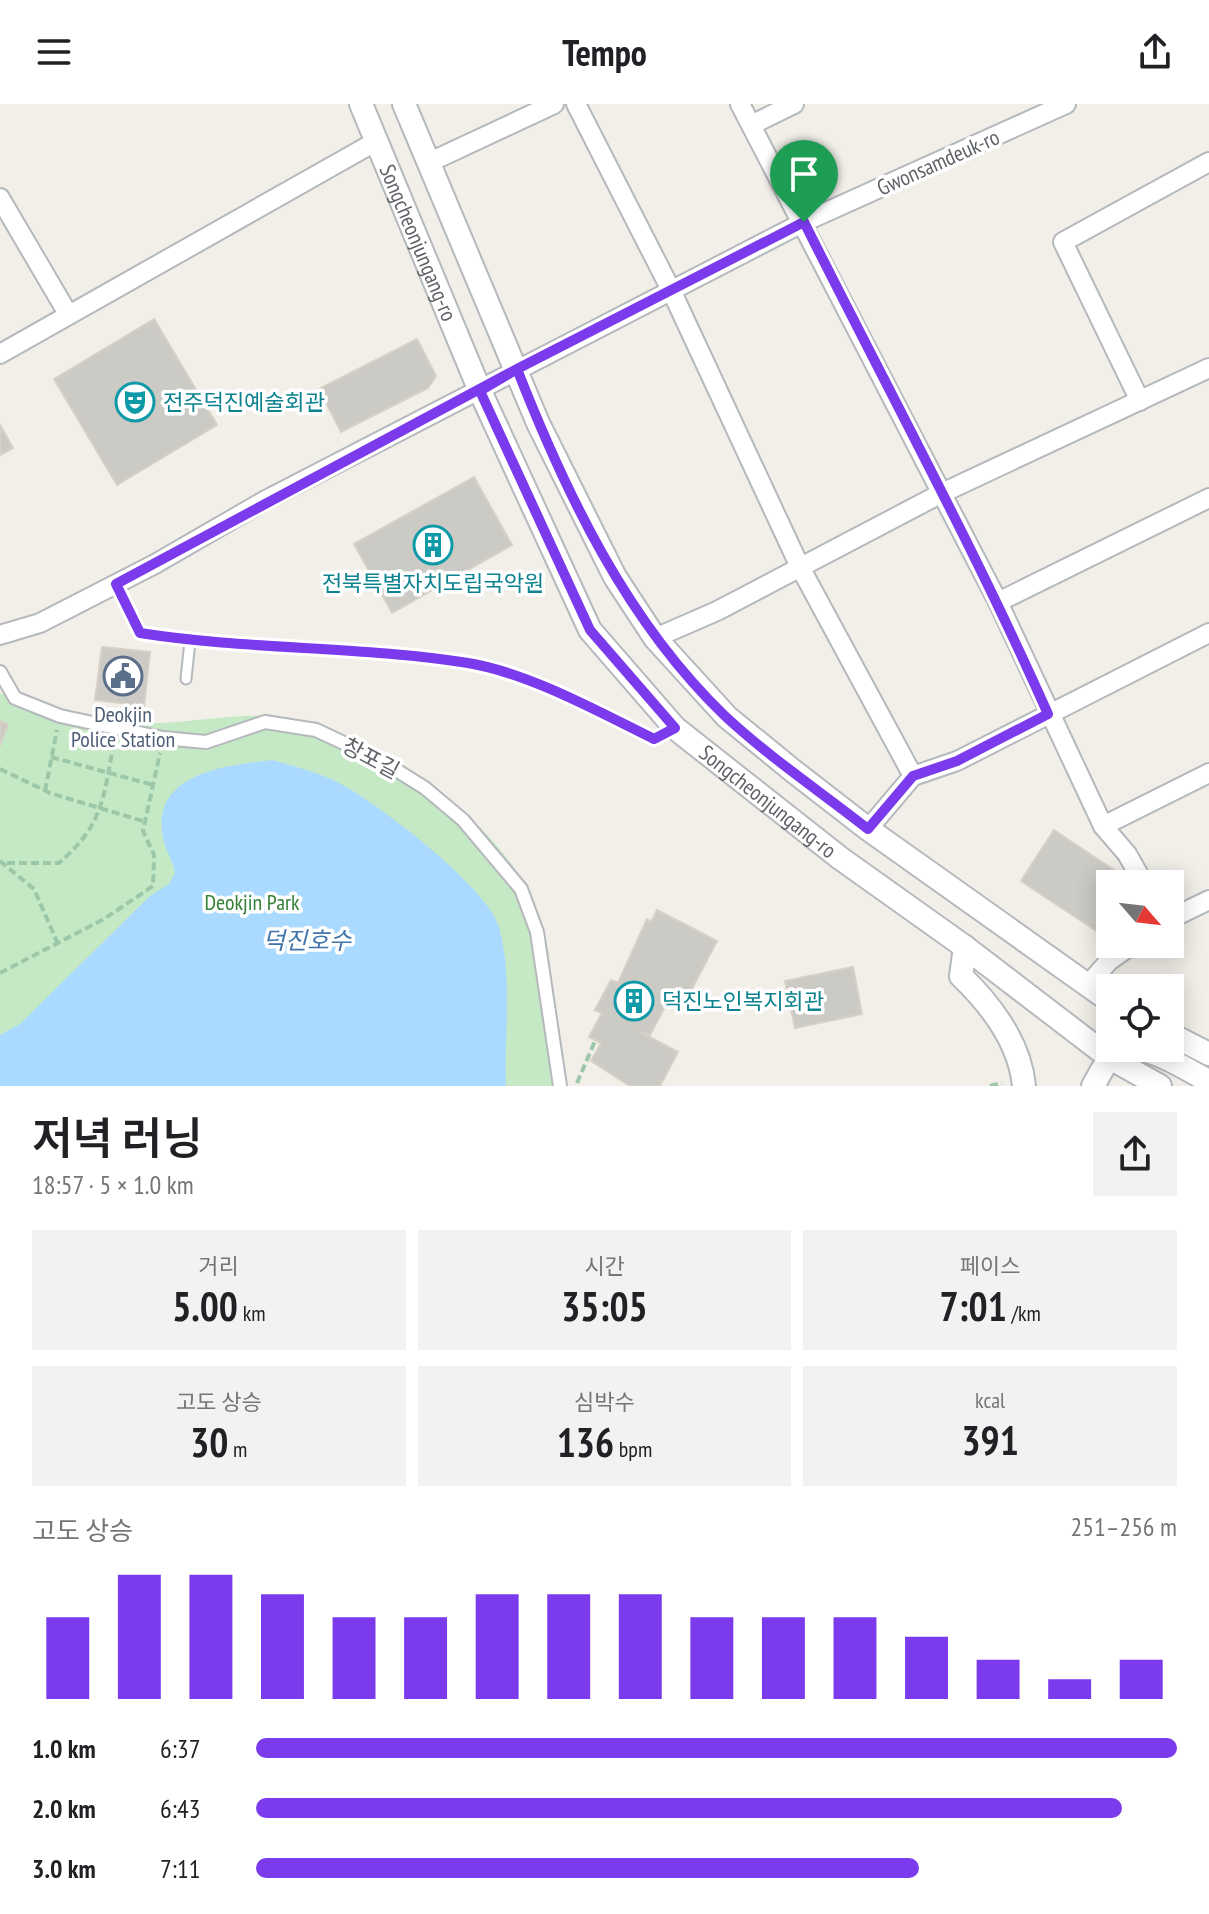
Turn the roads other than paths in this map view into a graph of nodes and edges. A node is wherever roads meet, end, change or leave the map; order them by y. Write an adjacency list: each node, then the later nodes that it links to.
1 (361, 104): 9 (street, Songcheonjungang-ro)
2 (404, 104): 10 (street, Songcheonjungang-ro)
3 (554, 104): 10 (street)
4 (576, 104): 14 (street)
5 (740, 104): 8 (street)
6 (794, 104): 8 (street)
7 (1066, 104): 13 (street, Gwonsamdeuk-ro)
8 (751, 125): 13 (street)
9 (375, 142): 15 (street); 19 (street, Songcheonjungang-ro)
10 (430, 162): 18 (street, Songcheonjungang-ro)
11 (1209, 162): 20 (street)
12 (0, 198): 15 (street)
13 (804, 222): 14 (street, Gwonsamdeuk-ro); 21 (street)
14 (671, 290): 18 (street, Gwonsamdeuk-ro); 23 (street)
15 (68, 314): 16 (street)
16 (0, 354)
17 (1209, 368): 20 (street)
18 (517, 369): 19 (street, Gwonsamdeuk-ro); 28 (street, Songcheonjungang-ro)
19 (480, 391): 24 (street, Gwonsamdeuk-ro); 33 (street, Songcheonjungang-ro)
20 (1140, 401): 21 (street)
21 (940, 494): 23 (street); 25 (street)
22 (1209, 498): 25 (street)
23 (800, 567): 28 (street); 35 (street)
24 (116, 584): 27 (street, Gwonsamdeuk-ro); 29 (lane)
25 (998, 602): 32 (street)
26 (1209, 633): 32 (street)
27 (0, 635)
28 (655, 638): 37 (street, Songcheonjungang-ro)
29 (190, 641): 31 (lane); 33 (lane)
30 (0, 672): 52 (street, 창포길)
31 (186, 679)
32 (1048, 714): 35 (street); 36 (street)
33 (675, 728): 41 (street, Songcheonjungang-ro)
34 (1209, 773): 36 (street)
35 (913, 776): 37 (street)
36 (1103, 826): 38 (street)
37 (868, 829): 43 (street, Songcheonjungang-ro)
38 (1136, 870)
39 (1209, 900): 40 (street)
40 (1184, 912)
41 (965, 947): 46 (street, Songcheonjungang-ro); 51 (street)
42 (1113, 958): 43 (street)
43 (1088, 985): 44 (street, Songcheonjungang-ro)
44 (1096, 991)
45 (1184, 1041): 47 (street)
46 (1096, 1042)
47 (1209, 1054)
48 (1123, 1062): 53 (street); 54 (street, Songcheonjungang-ro)
49 (1173, 1062): 50 (street)
50 (1209, 1081)
51 (1016, 1084)
52 (560, 1086)
53 (1093, 1086)
54 (1160, 1086)

